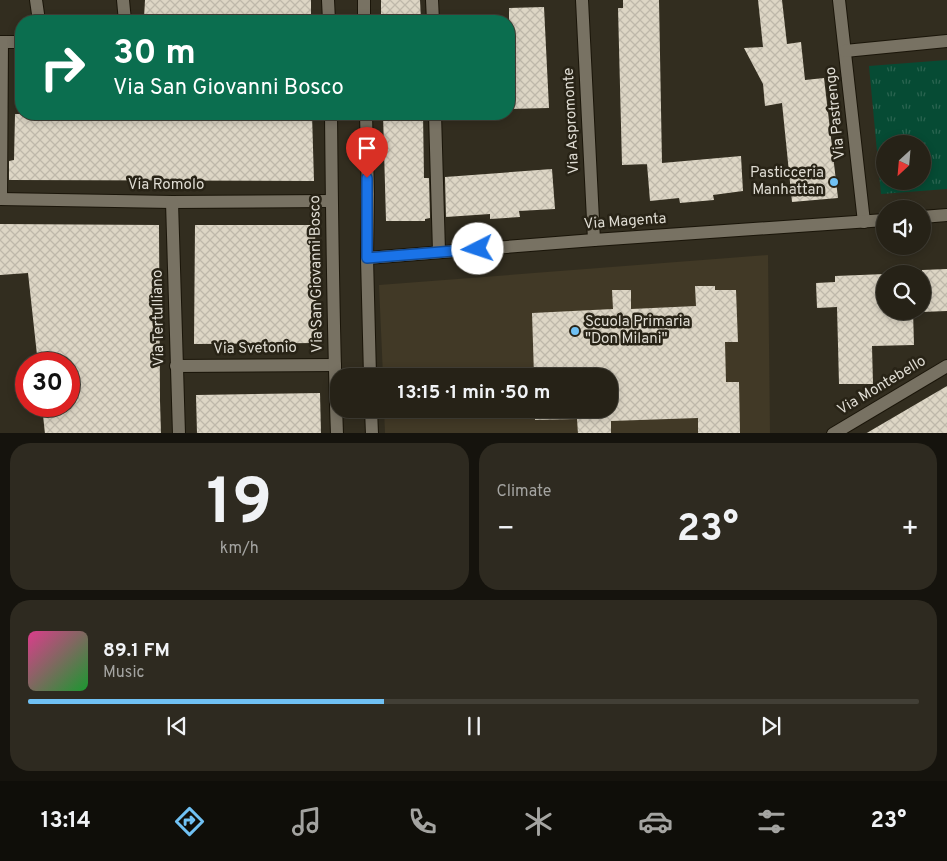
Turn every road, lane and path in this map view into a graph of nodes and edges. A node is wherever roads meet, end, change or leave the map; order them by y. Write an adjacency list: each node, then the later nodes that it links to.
1 (36, 0): 8 (street)
2 (123, 0): 9 (street)
3 (328, 0): 10 (street)
4 (364, 0): 11 (street)
5 (432, 0): 12 (street)
6 (582, 0): 27 (street, Via Aspromonte)
7 (839, 0): 16 (street, Via Pastrengo)
8 (38, 15)
9 (124, 15)
10 (329, 15)
11 (364, 15)
12 (432, 15)
13 (947, 40): 16 (street)
14 (1, 42): 15 (street); 20 (street)
15 (15, 42)
16 (845, 51): 26 (street, Via Pastrengo)
17 (331, 120): 21 (street, Via San Giovanni Bosco)
18 (366, 120): 29 (street)
19 (435, 120): 28 (street)
20 (1, 199): 22 (street, Via Romolo)
21 (331, 200): 22 (street, Via Romolo); 30 (street, Via San Giovanni Bosco)
22 (172, 202): 31 (street, Via Tertulliano)
23 (947, 215): 24 (street)
24 (931, 216)
25 (876, 221): 26 (street, Via Magenta)
26 (864, 222): 27 (street, Via Magenta)
27 (594, 240): 28 (street, Via Magenta)
28 (439, 252): 29 (street, Via Magenta)
29 (367, 258): 33 (street)
30 (335, 365): 31 (street, Via Svetonio); 36 (street, Via San Giovanni Bosco)
31 (176, 366): 35 (street, Via Tertulliano)
32 (947, 366): 38 (street, Via Montebello)
33 (370, 368)
34 (372, 418): 37 (street)
35 (178, 433)
36 (338, 433)
37 (372, 433)
38 (835, 433)

